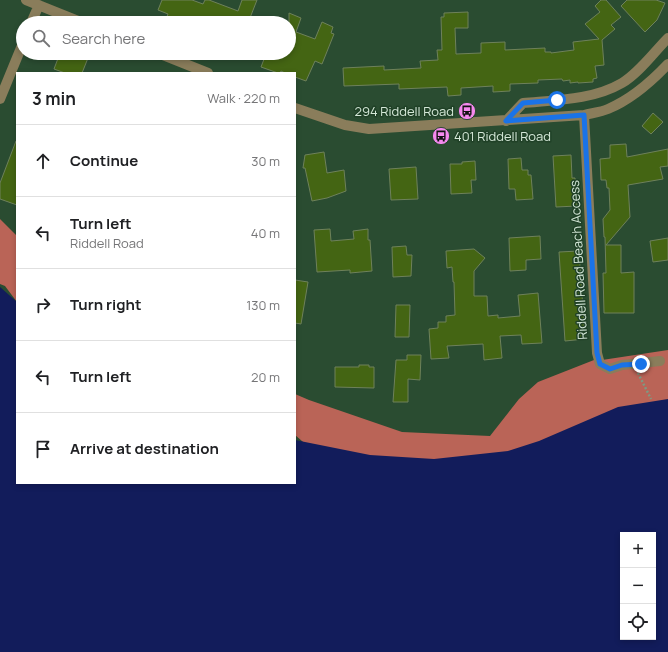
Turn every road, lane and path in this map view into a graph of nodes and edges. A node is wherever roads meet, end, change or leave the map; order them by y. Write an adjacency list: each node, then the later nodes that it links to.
1 (26, 0): 2 (street)
2 (39, 5): 3 (street); 4 (street)
3 (34, 16)
4 (66, 16)
5 (668, 38): 13 (street)
6 (16, 60): 10 (street)
7 (176, 60): 9 (street)
8 (668, 64): 12 (street)
9 (206, 72)
10 (0, 99)
11 (296, 108): 13 (street)
12 (584, 115): 13 (street); 15 (street, Riddell Road Beach Access)
13 (506, 121)
14 (660, 361): 15 (street, Riddell Road Beach Access)
15 (641, 364): 16 (path)
16 (651, 399)

